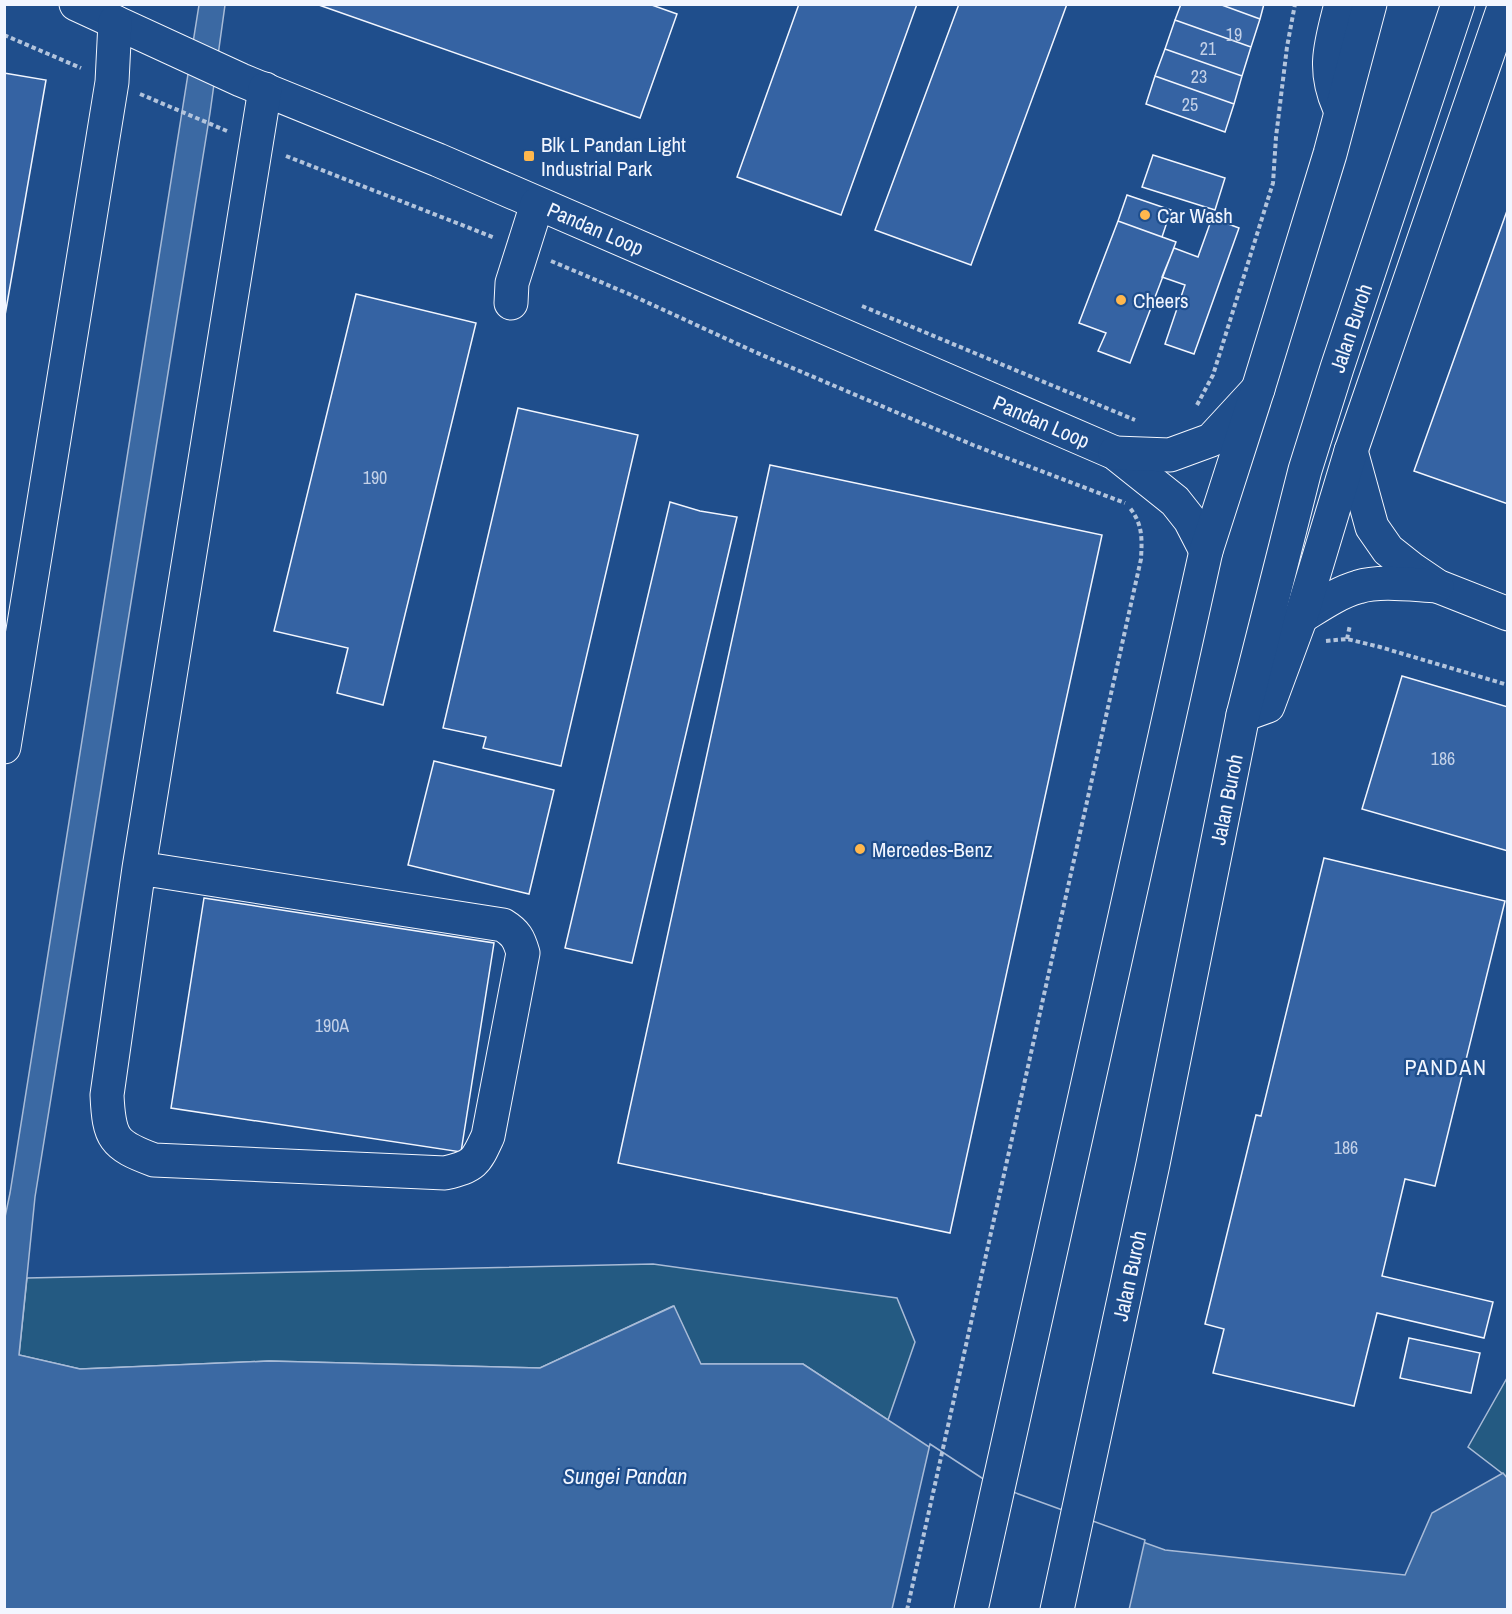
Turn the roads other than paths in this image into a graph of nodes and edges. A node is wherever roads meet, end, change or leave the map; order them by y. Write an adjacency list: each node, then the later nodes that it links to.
1 (75, 4): 6 (main road, Pandan Loop)
2 (1341, 4): 8 (main road)
3 (1371, 4): 8 (main road)
4 (1458, 4): 19 (main road, Jalan Buroh)
5 (1505, 4): 12 (main road)
6 (115, 22): 7 (main road, Pandan Loop); 18 (main road)
7 (253, 84): 9 (main road, Pandan Loop); 21 (main road)
8 (1341, 112): 11 (main road)
9 (537, 204): 10 (main road); 13 (main road, Pandan Loop)
10 (511, 303)
11 (1258, 389): 13 (main road, Pandan Loop); 14 (main road)
12 (1351, 451): 15 (main road); 17 (main road)
13 (1115, 453): 14 (main road, Pandan Loop)
14 (1206, 551): 22 (main road)
15 (1437, 586): 16 (main road); 17 (main road)
16 (1508, 614)
17 (1301, 617): 19 (main road)
18 (11, 666): 20 (main road)
19 (1244, 715): 23 (main road, Jalan Buroh)
20 (4, 747)
21 (139, 868): 21 (main road)
22 (971, 1610)
23 (1057, 1610)

